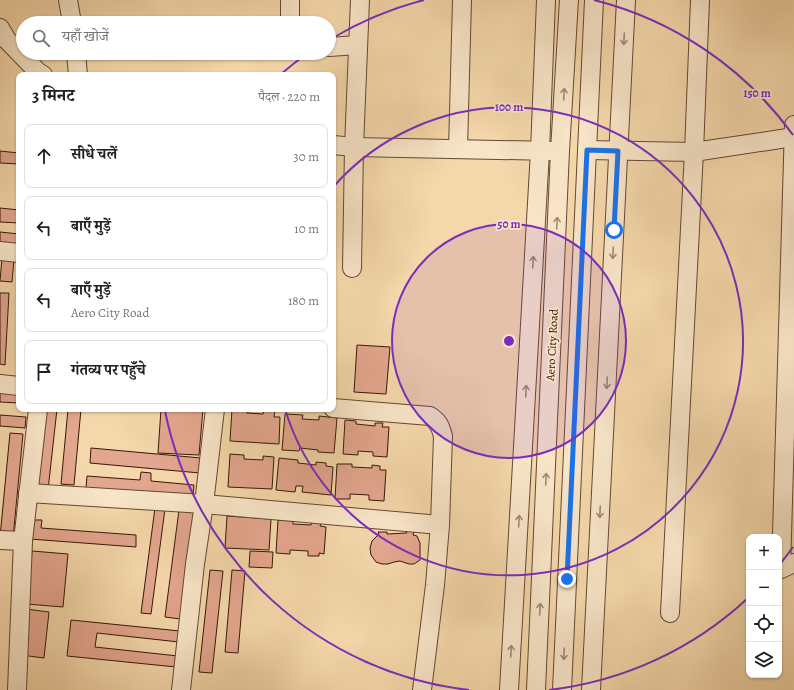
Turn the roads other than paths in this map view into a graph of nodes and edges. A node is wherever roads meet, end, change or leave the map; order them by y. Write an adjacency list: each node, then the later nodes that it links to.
1 (68, 0): 10 (street)
2 (290, 0): 11 (street)
3 (360, 0): 13 (street)
4 (462, 0): 23 (street)
5 (546, 0): 25 (street)
6 (568, 0): 26 (street, Aero City Road, one-way to 6)
7 (594, 0): 24 (street)
8 (626, 0): 27 (street, one-way to 27)
9 (700, 0): 28 (street)
10 (71, 16)
11 (290, 16)
12 (0, 28): 15 (street)
13 (358, 46): 14 (street); 22 (street)
14 (336, 47)
15 (16, 49)
16 (26, 60): 18 (street)
17 (77, 60): 19 (street)
18 (38, 72)
19 (78, 72)
20 (794, 133): 28 (street); 42 (street)
21 (336, 145): 22 (street)
22 (354, 147): 23 (street); 31 (street)
23 (458, 149): 25 (street)
24 (587, 150): 27 (street); 49 (street, one-way to 49)
25 (540, 151): 26 (street); 47 (street, one-way to 25)
26 (560, 151): 48 (street, Aero City Road, one-way to 26)
27 (618, 151): 28 (street); 50 (street, one-way to 50)
28 (694, 152): 43 (street)
29 (0, 251): 30 (street)
30 (16, 253)
31 (352, 268)
32 (0, 384): 33 (street)
33 (16, 386)
34 (336, 408): 39 (street)
35 (38, 412): 37 (street)
36 (215, 412): 38 (street)
37 (28, 493): 38 (street); 41 (street)
38 (204, 504): 39 (street); 45 (street)
39 (440, 525): 46 (street)
40 (0, 540): 41 (street)
41 (24, 541): 44 (street)
42 (794, 564)
43 (670, 613)
44 (17, 690)
45 (181, 690)
46 (422, 690)
47 (509, 690)
48 (536, 690)
49 (562, 690)
50 (591, 690)

